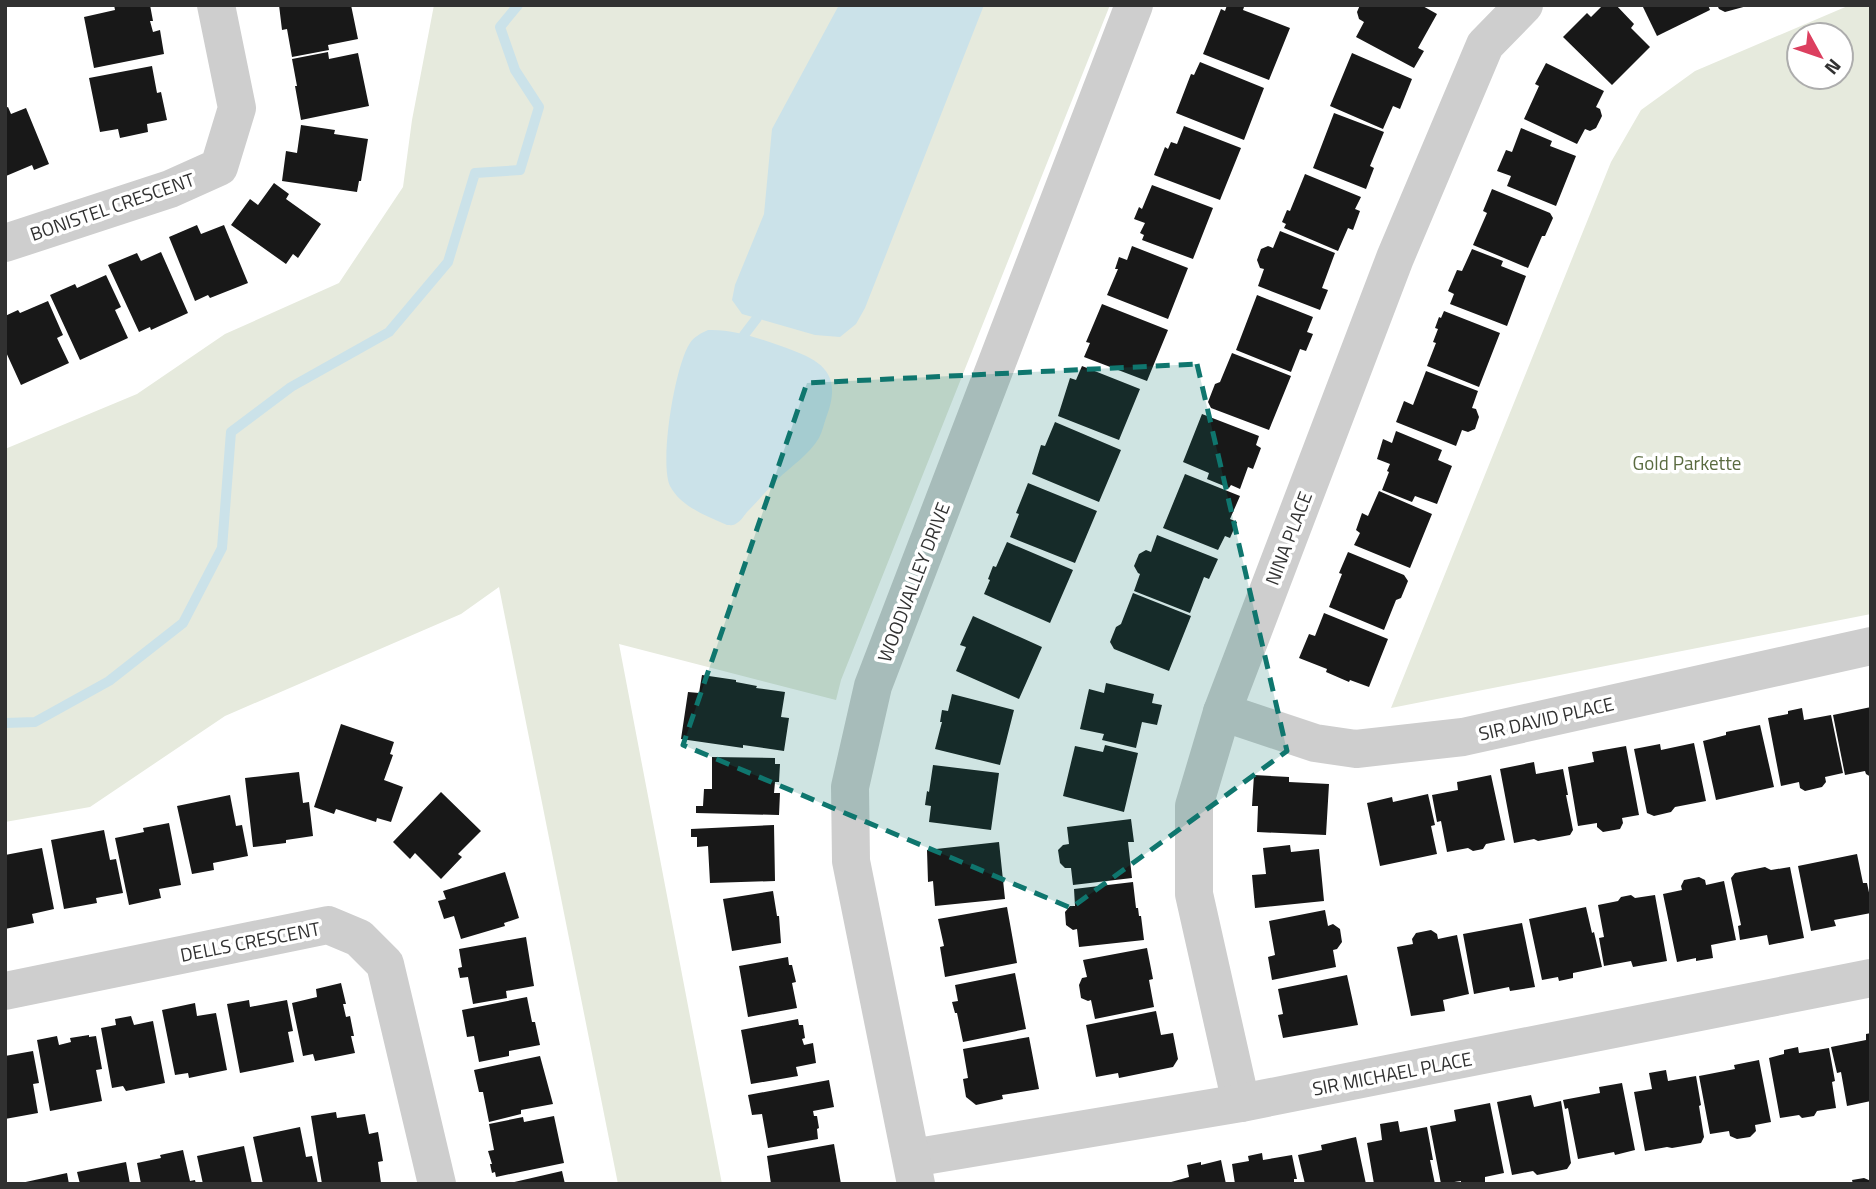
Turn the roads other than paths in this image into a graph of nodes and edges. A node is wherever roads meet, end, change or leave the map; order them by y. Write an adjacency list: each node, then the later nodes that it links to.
1 (216, 5): 4 (street, BONISTEL CRESCENT)
2 (1133, 5): 10 (street, WOODVALLEY DRIVE)
3 (1524, 5): 6 (street, NINA PLACE)
4 (5, 243)
5 (1871, 646): 6 (street, SIR DAVID PLACE)
6 (1222, 712): 9 (street, NINA PLACE)
7 (1871, 978): 9 (street, SIR MICHAEL PLACE)
8 (5, 990): 11 (street, DELLS CRESCENT)
9 (1241, 1103): 10 (street, SIR MICHAEL PLACE)
10 (914, 1171)
11 (437, 1184)

